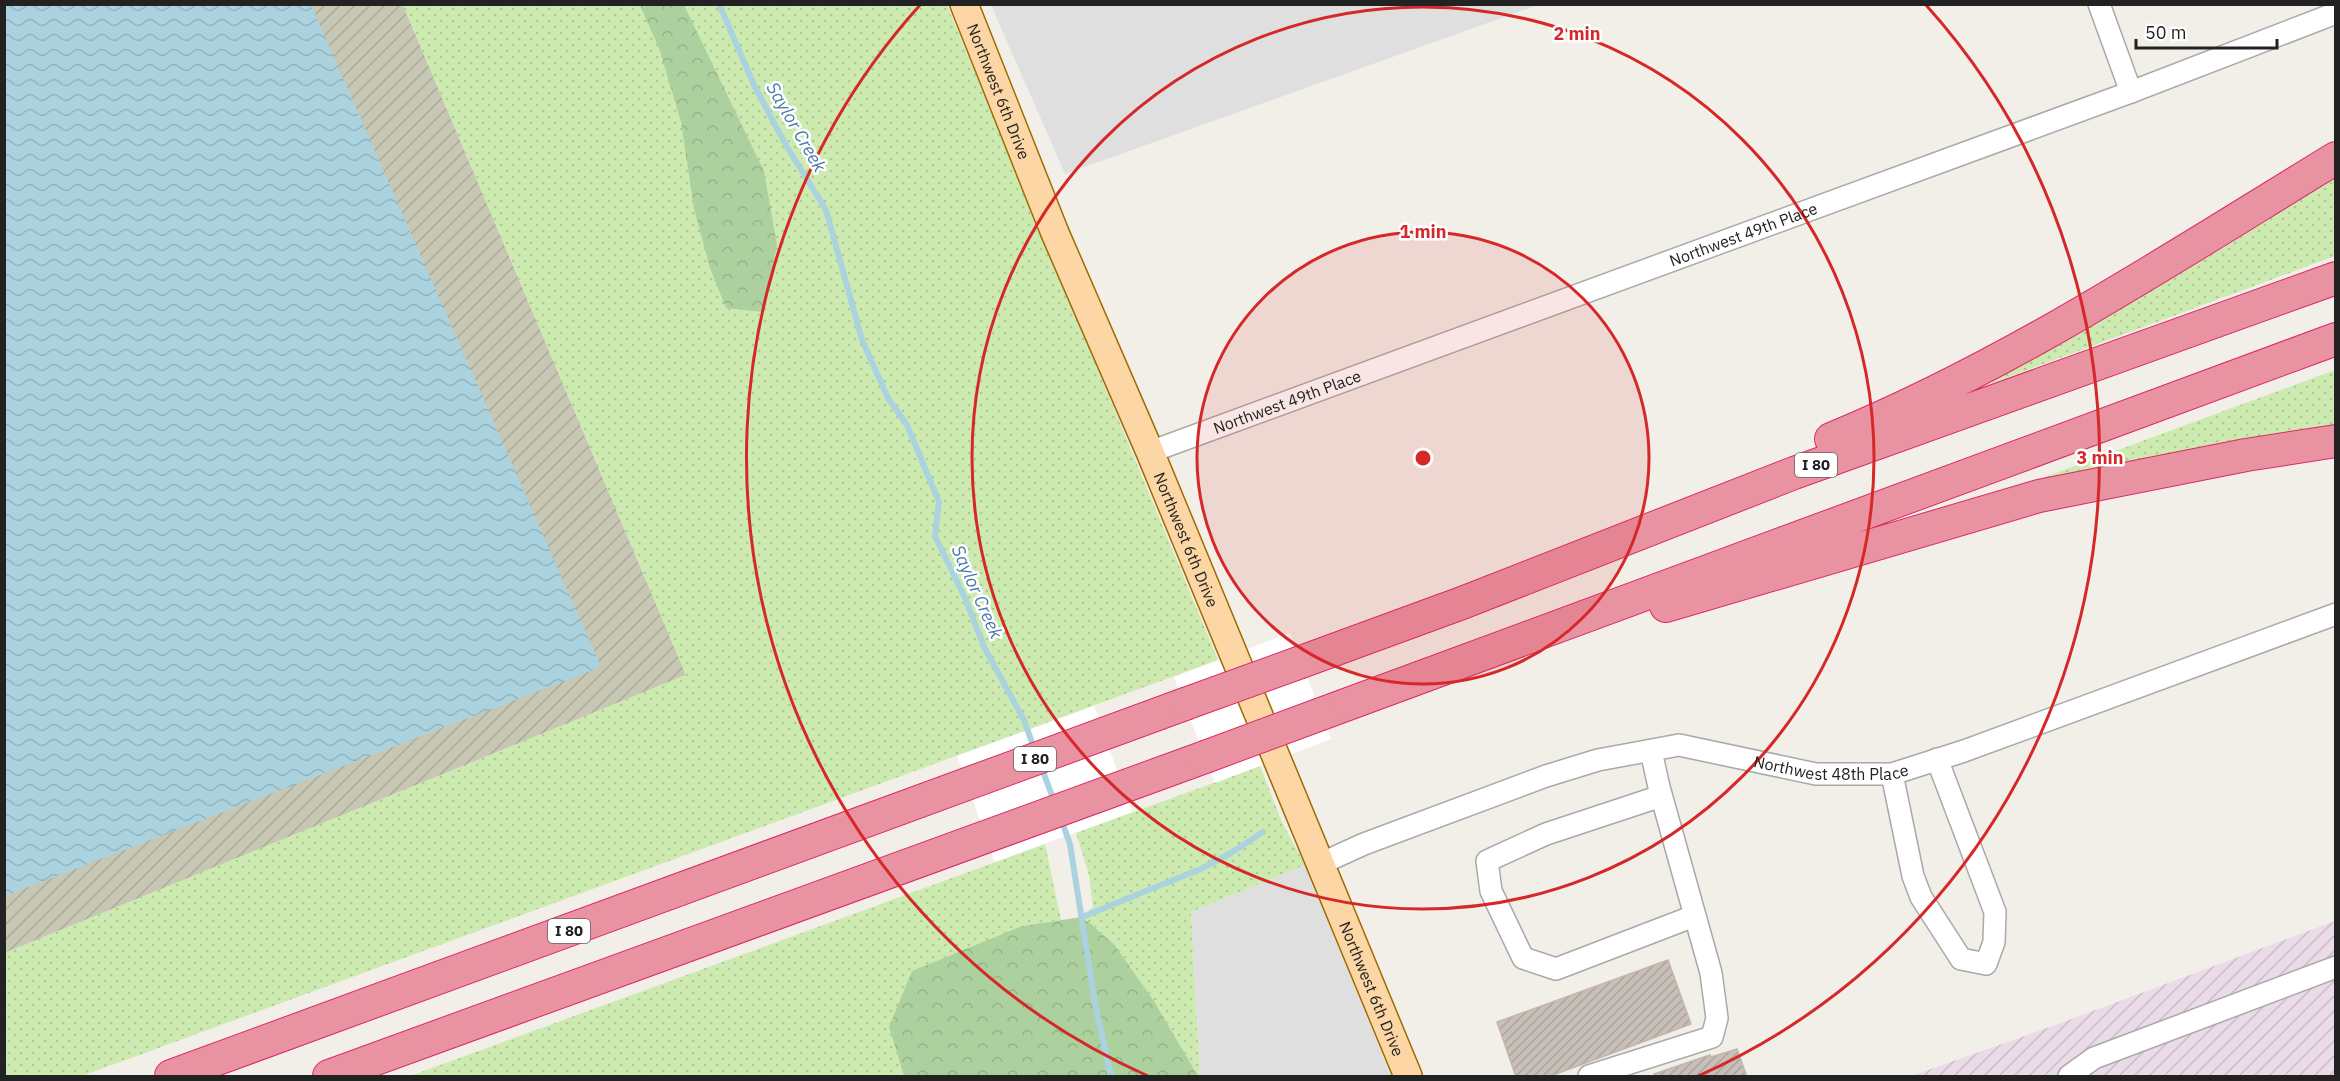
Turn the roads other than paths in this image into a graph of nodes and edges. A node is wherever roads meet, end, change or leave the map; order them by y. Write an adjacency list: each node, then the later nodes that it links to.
1 (2099, 4): 4 (street)
2 (966, 5): 9 (main road, Northwest 6th Drive)
3 (2336, 13): 4 (street, Northwest 49th Place)
4 (2131, 92): 9 (street, Northwest 49th Place)
5 (2336, 158): 10 (highway)
6 (2336, 278): 10 (highway, I 80)
7 (2336, 339): 12 (highway)
8 (2336, 441): 12 (highway)
9 (1150, 453): 17 (main road, Northwest 6th Drive)
10 (1462, 603): 20 (highway, I 80, bridge)
11 (2336, 614): 14 (street, Northwest 48th Place)
12 (1465, 661): 21 (highway, bridge)
13 (1651, 751): 15 (street, Northwest 48th Place); 16 (street); 17 (street, Northwest 48th Place)
14 (1937, 759): 15 (street, Northwest 48th Place); 15 (street)
15 (1892, 774)
16 (1661, 796): 18 (street); 18 (street)
17 (1320, 864): 22 (main road, Northwest 6th Drive)
18 (1694, 916): 23 (street)
19 (2336, 967): 24 (street)
20 (171, 1077)
21 (330, 1077)
22 (1408, 1077)
23 (1589, 1077)
24 (2069, 1077)

